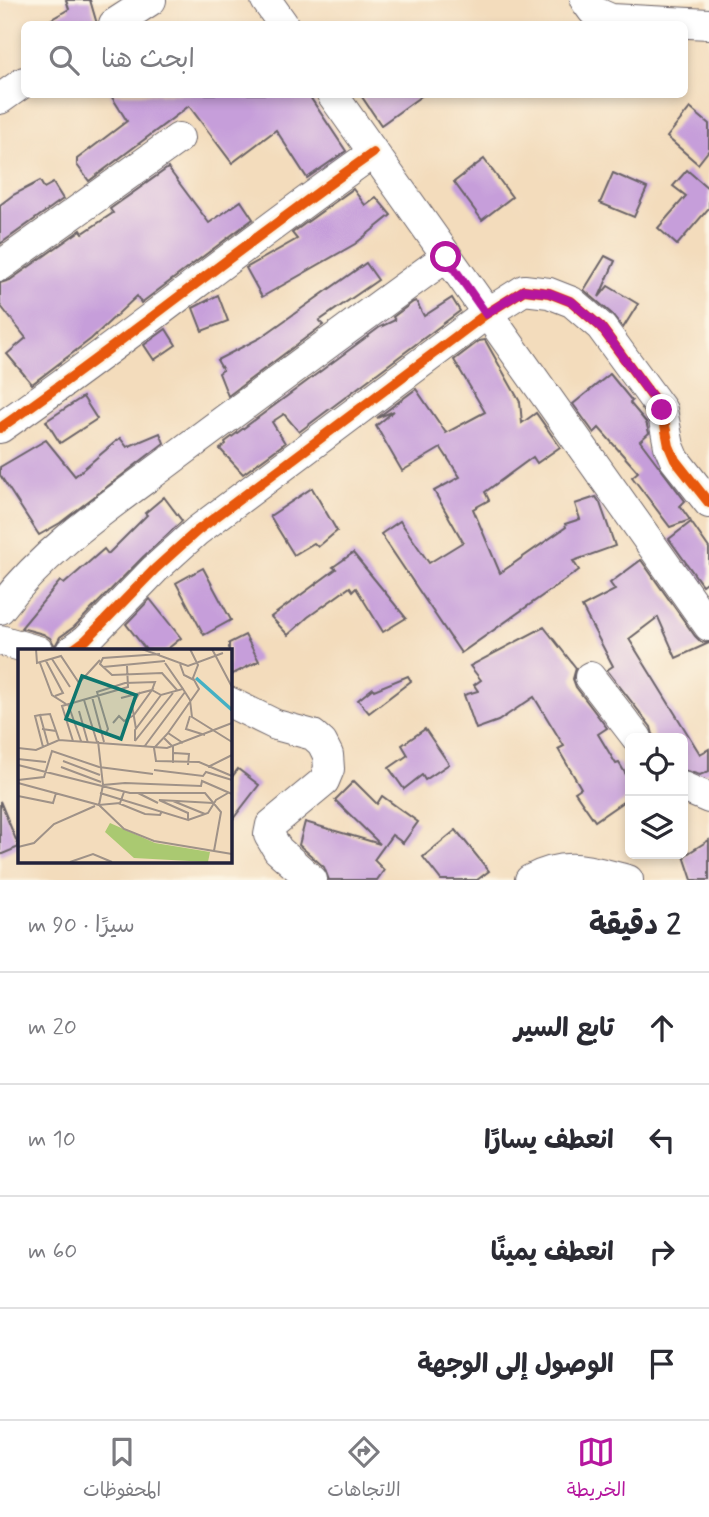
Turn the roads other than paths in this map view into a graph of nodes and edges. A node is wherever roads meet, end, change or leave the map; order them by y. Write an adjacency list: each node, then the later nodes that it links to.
1 (151, 0): 4 (street)
2 (266, 0): 5 (street)
3 (584, 0): 6 (street)
4 (119, 21)
5 (281, 21)
6 (650, 21)
7 (688, 23): 8 (street)
8 (709, 24)
9 (21, 84): 11 (street)
10 (335, 98): 13 (street)
11 (0, 99)
12 (179, 138): 15 (street)
13 (373, 153): 14 (street); 17 (street)
14 (446, 257): 16 (street); 19 (street)
15 (0, 265)
16 (486, 314): 18 (street); 20 (street); 23 (street)
17 (0, 428)
18 (709, 503)
19 (0, 609)
20 (709, 626)
21 (0, 640): 22 (street)
22 (31, 649)
23 (74, 649)
24 (590, 677): 26 (street)
25 (231, 703): 29 (street)
26 (633, 733)
27 (688, 789): 28 (street)
28 (709, 797)
29 (312, 880)
30 (530, 880): 31 (street)
31 (628, 880)

